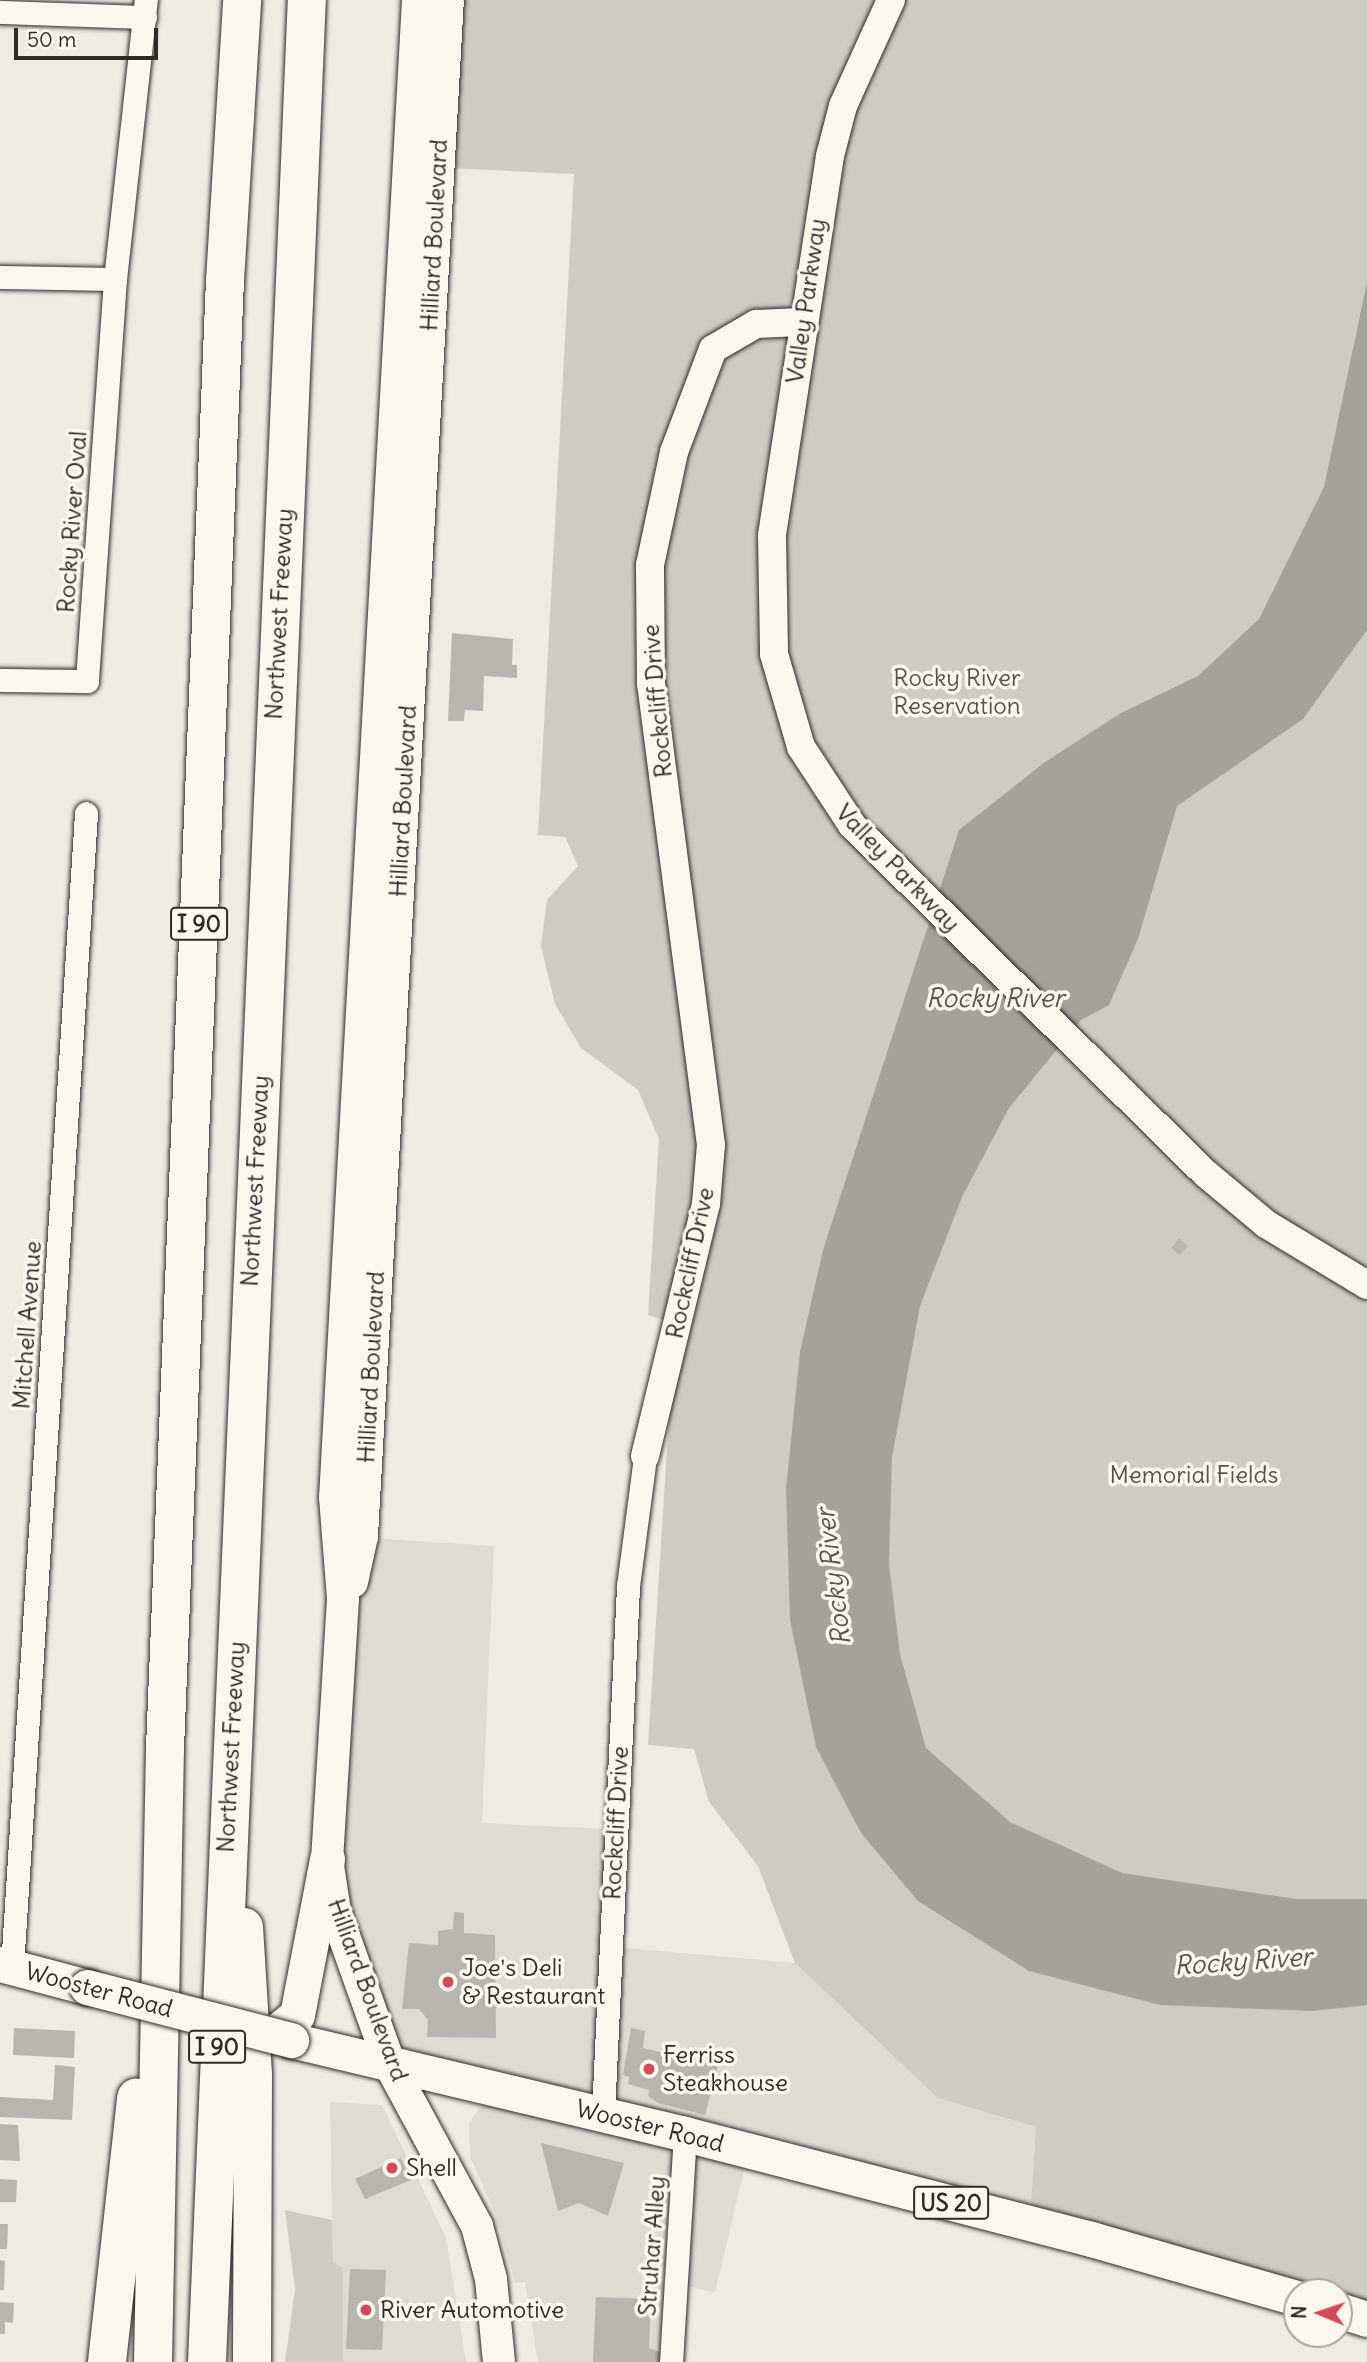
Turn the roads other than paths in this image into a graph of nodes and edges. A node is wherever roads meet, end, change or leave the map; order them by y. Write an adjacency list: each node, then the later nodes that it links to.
1 (242, 0): 17 (highway, I 90)
2 (307, 0): 16 (highway, Northwest Freeway / I 90)
3 (418, 0): 15 (main road, Hilliard Boulevard)
4 (447, 0): 15 (main road, Hilliard Boulevard)
5 (891, 0): 10 (street, Valley Parkway)
6 (145, 8): 7 (street); 9 (street, Rocky River Oval)
7 (0, 12)
8 (0, 276): 9 (street)
9 (115, 279): 11 (street, Rocky River Oval)
10 (801, 322): 13 (street, Valley Parkway); 14 (street, Rockcliff Drive)
11 (0, 680)
12 (86, 813): 19 (street, Mitchell Avenue)
13 (1367, 1285)
14 (645, 1456): 22 (street, Rockcliff Drive)
15 (343, 1599): 18 (main road, Hilliard Boulevard)
16 (232, 1732): 27 (highway, Northwest Freeway / I 90); 28 (highway)
17 (163, 1849): 25 (highway); 26 (highway, I 90)
18 (327, 1859): 20 (main road); 21 (main road, Hilliard Boulevard)
19 (6, 1965): 20 (main road, Wooster Road / US 20, bridge)
20 (287, 2030): 21 (main road, Wooster Road / US 20)
21 (391, 2067): 22 (main road, Wooster Road / US 20); 29 (main road, Hilliard Boulevard)
22 (603, 2113): 23 (main road, Wooster Road / US 20)
23 (685, 2134): 24 (main road, Wooster Road / US 20); 30 (street, Struhar Alley)
24 (1283, 2294)
25 (107, 2362)
26 (153, 2362)
27 (207, 2362)
28 (252, 2362)
29 (499, 2362)
30 (671, 2362)

